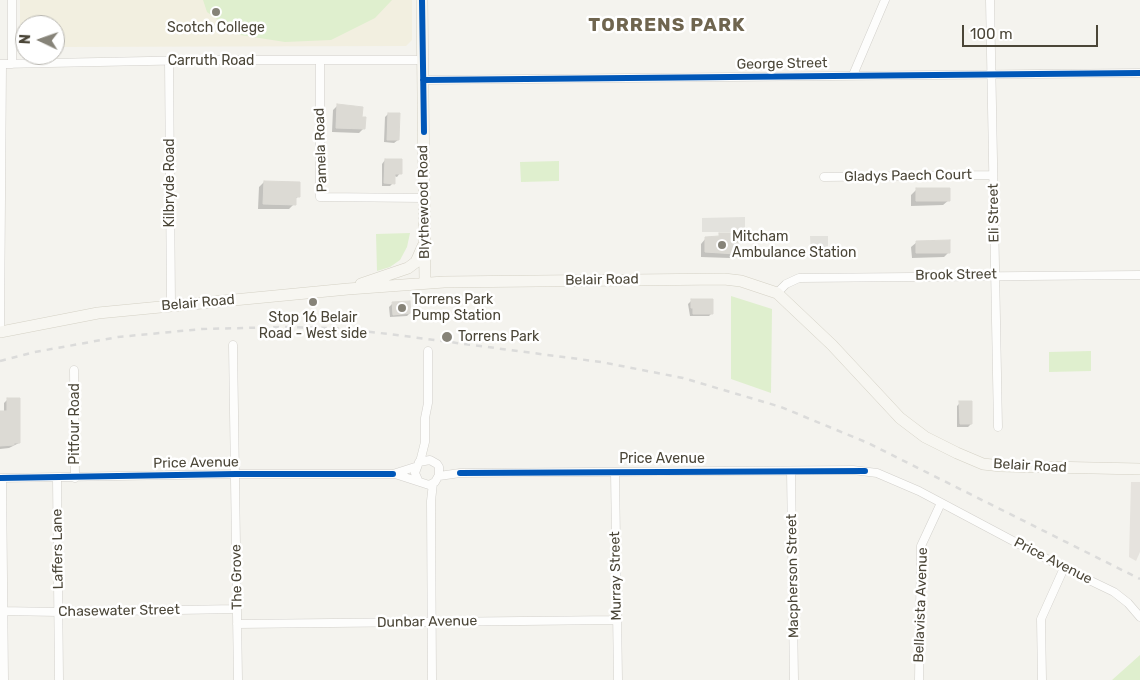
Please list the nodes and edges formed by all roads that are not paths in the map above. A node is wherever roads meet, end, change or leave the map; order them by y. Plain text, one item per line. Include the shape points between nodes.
1 (12, 0) edge
2 (422, 0) edge
3 (885, 0) edge
4 (990, 0) edge
5 (169, 60) junction
6 (423, 60) junction
7 (320, 61) junction
8 (1, 64) edge
9 (12, 64) junction
10 (1140, 73) edge
11 (991, 74) junction
12 (853, 75) junction
13 (424, 80) junction
14 (993, 175) junction
15 (824, 177) dead end
16 (424, 198) junction
17 (426, 236) junction
18 (995, 275) junction
19 (1140, 275) edge
20 (425, 283) junction
21 (348, 289) junction
22 (777, 292) junction
23 (171, 305) junction
24 (0, 330) edge
25 (233, 345) dead end
26 (428, 351) dead end
27 (74, 370) dead end
28 (998, 427) dead end
29 (425, 442) junction
30 (433, 461) junction
31 (418, 465) junction
32 (439, 467) junction
33 (1140, 469) edge
34 (791, 471) junction
35 (615, 472) junction
36 (460, 473) junction
37 (236, 474) junction
38 (393, 474) junction
39 (1, 478) edge
40 (57, 478) junction
41 (75, 478) junction
42 (418, 480) junction
43 (433, 481) junction
44 (941, 503) junction
45 (1064, 568) junction
46 (237, 609) junction
47 (2, 611) edge
48 (59, 612) junction
49 (1140, 617) edge
50 (617, 620) junction
51 (431, 622) junction
52 (237, 624) junction
53 (4, 680) edge
54 (59, 680) edge
55 (238, 680) edge
56 (432, 680) edge
57 (618, 680) edge
58 (794, 680) edge
59 (919, 680) edge
60 (1042, 680) edge

1 - 9 street
2 - 6 main road, Blythewood Road
3 - 12 street
4 - 11 street, Eli Street
5 - 7 street, Carruth Road
5 - 9 street, Carruth Road
5 - 23 street, Kilbryde Road
6 - 7 street, Carruth Road
6 - 13 main road, Blythewood Road
7 - 16 street, Pamela Road via 320,197
8 - 9 street, Carruth Road
8 - 24 street
10 - 11 street, George Street
11 - 12 street, George Street
11 - 14 street, Eli Street
12 - 13 street, George Street
13 - 16 main road, Blythewood Road
14 - 15 street, Gladys Paech Court
14 - 18 street, Eli Street
16 - 17 main road, Blythewood Road
17 - 20 main road, Blythewood Road
17 - 21 main road via 416,262 408,268
18 - 19 street, Brook Street
18 - 22 street, Brook Street via 799,278
18 - 28 street, Eli Street
20 - 21 main road, Belair Road
20 - 22 main road, Belair Road via 724,279
21 - 23 main road, Belair Road
22 - 33 main road, Belair Road via 900,418 956,454 983,464 1001,466
23 - 24 main road, Belair Road via 98,313
25 - 37 street, The Grove
26 - 29 street
27 - 41 street, Pitfour Road
29 - 30 street
29 - 31 street
30 - 31 street via 426,459
30 - 32 street
31 - 38 street, Price Avenue
31 - 42 street via 415,473
32 - 36 street, Price Avenue
32 - 43 street
34 - 35 street, Price Avenue
34 - 44 street, Price Avenue via 877,473
34 - 58 street, Macpherson Street
35 - 36 street, Price Avenue
35 - 50 street, Murray Street
36 - 43 street, Price Avenue
37 - 38 street, Price Avenue
37 - 41 street, Price Avenue
37 - 46 street, The Grove
38 - 42 street, Price Avenue
39 - 40 street, Price Avenue
39 - 47 street
40 - 41 street, Price Avenue
40 - 48 street, Laffers Lane
42 - 43 street
43 - 51 street via 430,501
44 - 45 street, Price Avenue
44 - 59 street, Bellavista Avenue via 921,546
45 - 49 street, Price Avenue via 1114,592
45 - 60 street via 1041,619
46 - 48 street, Chasewater Street
46 - 52 street, The Grove
47 - 48 street, Chasewater Street
47 - 53 street
48 - 54 street, Laffers Lane
50 - 51 street, Dunbar Avenue
50 - 57 street, Murray Street
51 - 52 street, Dunbar Avenue
51 - 56 street
52 - 55 street, The Grove

